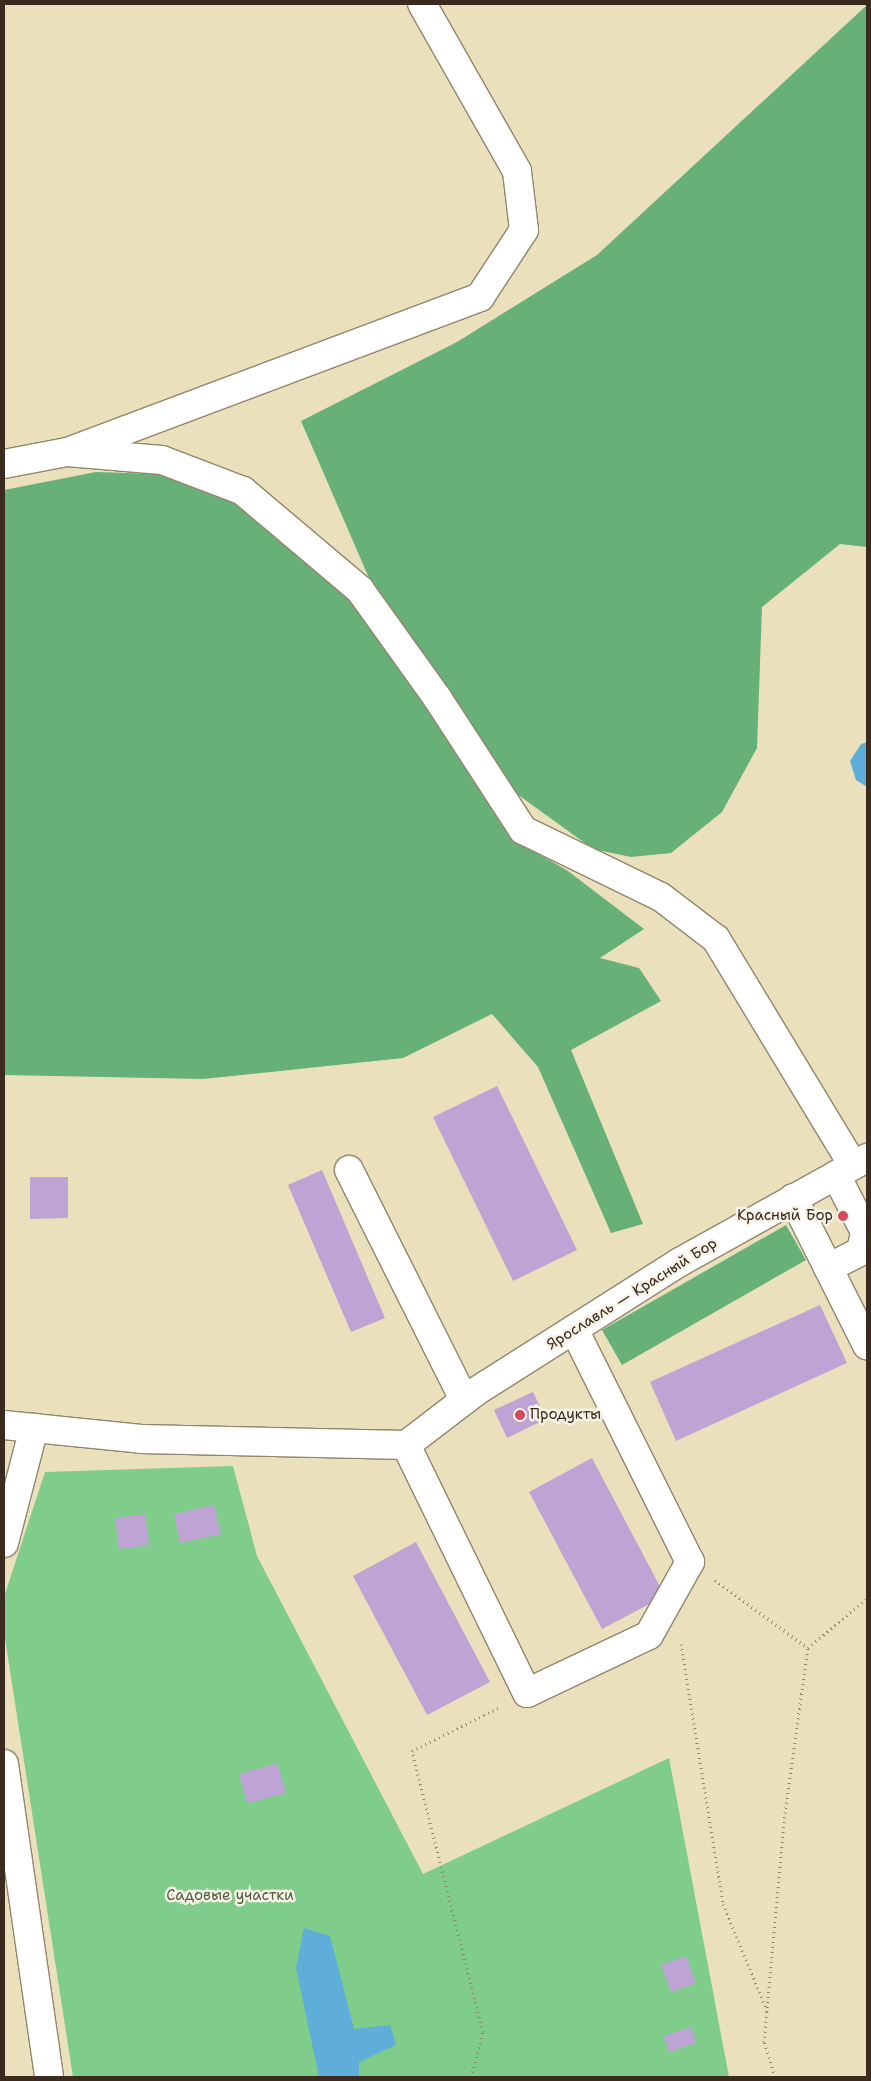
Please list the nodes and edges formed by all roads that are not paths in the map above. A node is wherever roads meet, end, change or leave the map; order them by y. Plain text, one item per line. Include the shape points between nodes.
1 (422, 4) edge
2 (67, 452) junction
3 (4, 464) edge
4 (852, 1166) edge
5 (348, 1170) dead end
6 (793, 1198) junction
7 (828, 1268) junction
8 (574, 1329) junction
9 (867, 1345) edge
10 (464, 1400) junction
11 (4, 1425) edge
12 (34, 1428) junction
13 (406, 1445) junction
14 (4, 1543) edge
15 (4, 1764) edge
16 (49, 2077) edge

1 - 2 street via 517,171 524,230 480,297
2 - 3 street
2 - 4 street via 162,460 243,491 360,590 438,699 522,830 661,897 716,939
4 - 6 street, Ярославль — Красный Бор
4 - 7 street via 865,1232 861,1251
5 - 10 street
6 - 7 street
6 - 8 street, Ярославль — Красный Бор via 680,1262
7 - 9 street
8 - 10 street, Ярославль — Красный Бор
8 - 13 street via 690,1562 649,1635 527,1693
10 - 13 street, Ярославль — Красный Бор
11 - 12 street
12 - 13 street via 141,1440
12 - 14 street
15 - 16 street

